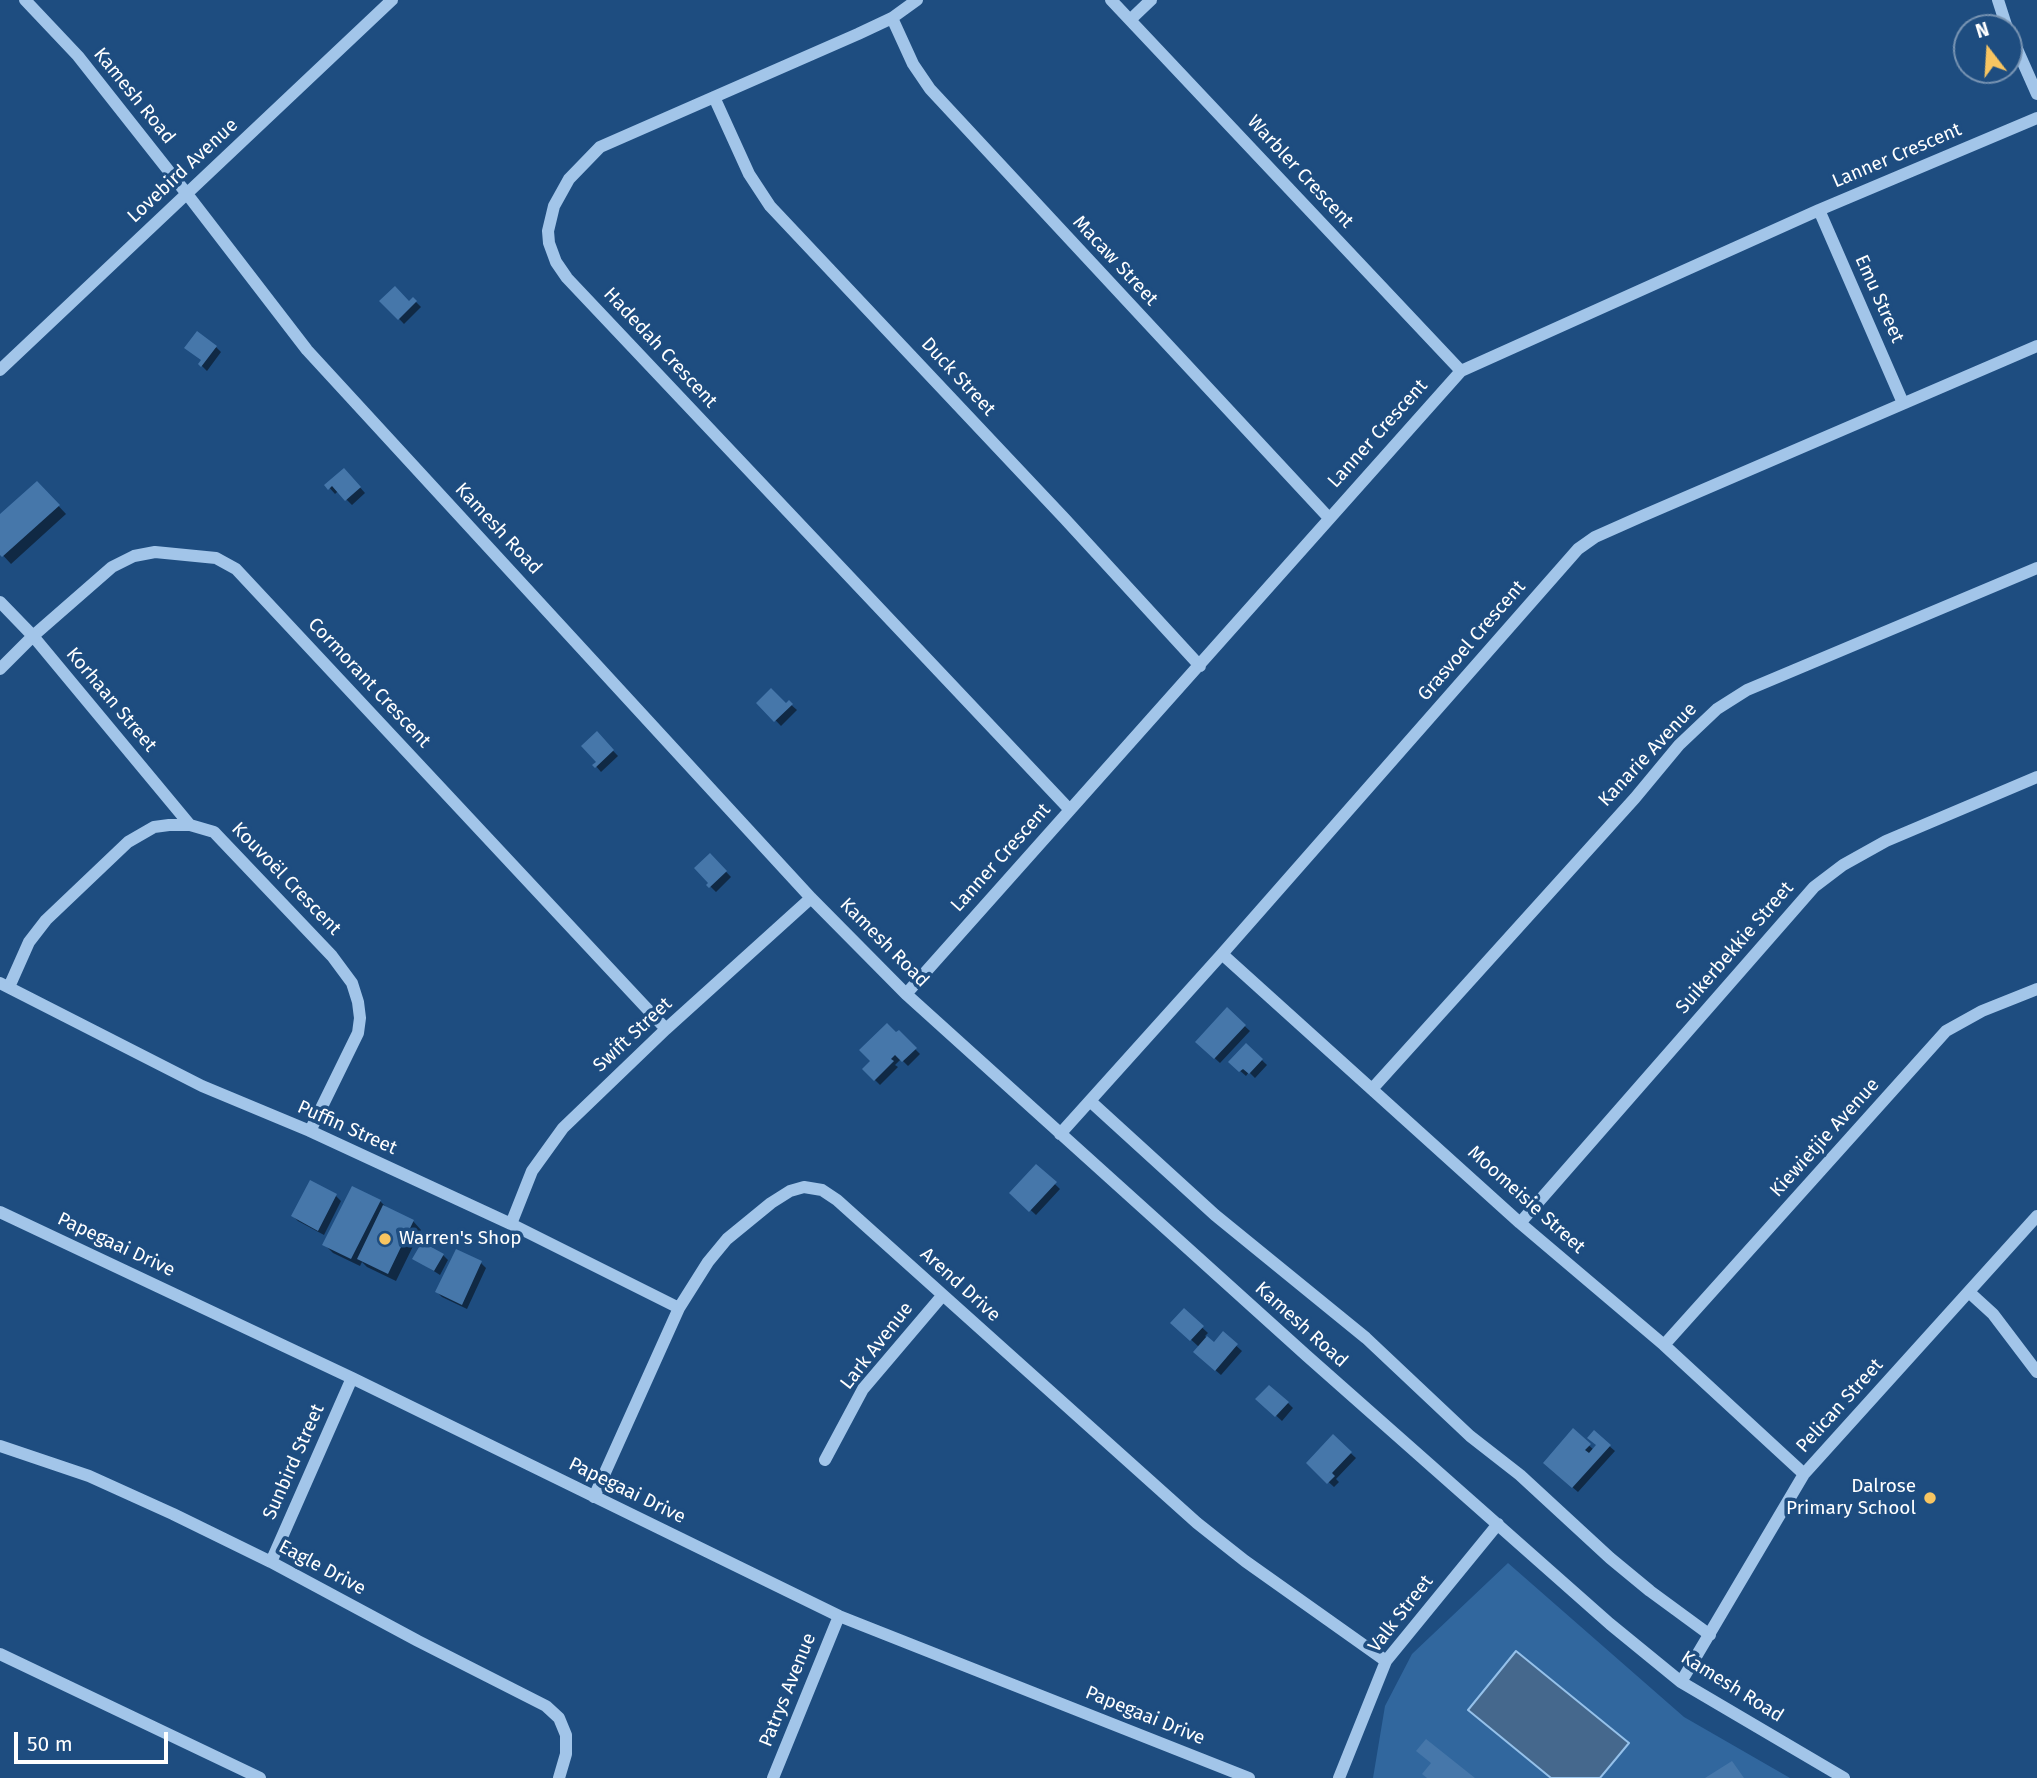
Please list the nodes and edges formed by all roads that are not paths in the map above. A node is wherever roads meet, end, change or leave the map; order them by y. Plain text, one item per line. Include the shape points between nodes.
1 (25, 0) edge
2 (393, 0) edge
3 (917, 0) edge
4 (1111, 0) edge
5 (1151, 0) edge
6 (892, 18) junction
7 (1130, 20) junction
8 (2023, 63) edge
9 (2037, 94) edge
10 (714, 97) junction
11 (2037, 118) edge
12 (187, 194) junction
13 (1819, 210) junction
14 (2037, 346) edge
15 (0, 370) edge
16 (1461, 371) junction
17 (1903, 403) junction
18 (1329, 518) junction
19 (2037, 568) edge
20 (0, 602) edge
21 (33, 636) junction
22 (1200, 666) junction
23 (0, 669) edge
24 (2037, 777) edge
25 (1070, 810) junction
26 (190, 825) junction
27 (811, 898) junction
28 (1222, 954) junction
29 (5, 985) edge
30 (2037, 989) edge
31 (906, 994) junction
32 (666, 1029) junction
33 (1373, 1088) junction
34 (1090, 1101) junction
35 (310, 1131) junction
36 (1060, 1134) junction
37 (0, 1212) edge
38 (2037, 1216) edge
39 (1520, 1223) junction
40 (511, 1224) junction
41 (1970, 1293) junction
42 (942, 1296) junction
43 (679, 1308) junction
44 (1664, 1345) junction
45 (2037, 1372) edge
46 (352, 1378) junction
47 (0, 1446) edge
48 (825, 1460) dead end
49 (1804, 1474) junction
50 (594, 1497) junction
51 (1498, 1524) junction
52 (271, 1562) junction
53 (839, 1616) junction
54 (1710, 1635) junction
55 (0, 1654) edge
56 (1386, 1661) junction
57 (1681, 1682) junction
58 (260, 1778) edge
59 (559, 1778) edge
60 (774, 1778) edge
61 (1249, 1778) edge
62 (1339, 1778) edge
63 (1844, 1778) edge

1 - 12 street, Kamesh Road via 78,56
2 - 12 street, Lovebird Avenue
3 - 6 street, Hadedah Crescent
4 - 7 street, Warbler Crescent
5 - 7 street
6 - 10 street, Hadedah Crescent
6 - 18 street, Macaw Street via 930,89
7 - 16 street, Warbler Crescent
8 - 9 street
10 - 22 street, Duck Street via 749,174 770,206
10 - 25 street, Hadedah Crescent via 616,138 588,157 569,179 550,219 556,262
11 - 13 street, Lanner Crescent
12 - 15 street, Lovebird Avenue
12 - 27 street, Kamesh Road via 307,350
13 - 16 street, Lanner Crescent
13 - 17 street, Emu Street
14 - 17 street, Grasvoel Crescent
16 - 18 street, Lanner Crescent
17 - 28 street, Grasvoel Crescent via 1595,537 1578,550
18 - 22 street, Lanner Crescent
19 - 33 street, Kanarie Avenue via 1747,690 1717,709 1679,745
20 - 21 street, Korhaan Street
21 - 23 street, Cormorant Crescent
21 - 26 street, Korhaan Street
21 - 32 street, Cormorant Crescent via 112,567 134,556 190,554 216,558 236,569
22 - 25 street, Lanner Crescent
24 - 39 street, Suikerbekkie Street via 1886,841 1814,887
25 - 31 street, Lanner Crescent
26 - 29 street, Kouvoël Crescent via 154,827 128,842 46,920
26 - 35 street, Kouvoël Crescent via 214,832 352,983 360,1018 358,1034
27 - 31 street, Kamesh Road
27 - 32 street, Swift Street
28 - 33 street, Moomeisie Street
28 - 34 street, Grasvoel Crescent
29 - 35 street, Puffin Street via 202,1086
30 - 44 street, Kiewietjie Avenue via 1946,1031
31 - 36 street, Kamesh Road
32 - 40 street, Swift Street via 557,1135 531,1171
33 - 39 street, Moomeisie Street
34 - 36 street, Grasvoel Crescent
34 - 54 street via 1215,1215 1366,1338 1610,1558
35 - 40 street, Puffin Street
36 - 51 street, Kamesh Road
37 - 46 street, Papegaai Drive
38 - 41 street, Pelican Street
39 - 44 street, Moomeisie Street
40 - 43 street, Puffin Street
41 - 45 street via 1993,1314
41 - 49 street, Pelican Street
42 - 43 street, Arend Drive via 837,1200 822,1190 804,1187 771,1203 727,1239
42 - 48 street, Lark Avenue via 863,1389
42 - 56 street, Arend Drive via 1197,1523
43 - 50 street, Arend Drive
44 - 49 street, Moomeisie Street
46 - 50 street, Papegaai Drive
46 - 52 street, Sunbird Street
47 - 52 street, Eagle Drive via 89,1476
49 - 54 street, Pelican Street
50 - 53 street, Papegaai Drive
51 - 56 street, Valk Street
51 - 57 street, Kamesh Road
52 - 59 street, Eagle Drive via 546,1706 559,1718 566,1735
53 - 60 street, Patrys Avenue
53 - 61 street, Papegaai Drive
54 - 57 street, Pelican Street
55 - 58 street
56 - 62 street, Valk Street
57 - 63 street, Kamesh Road

